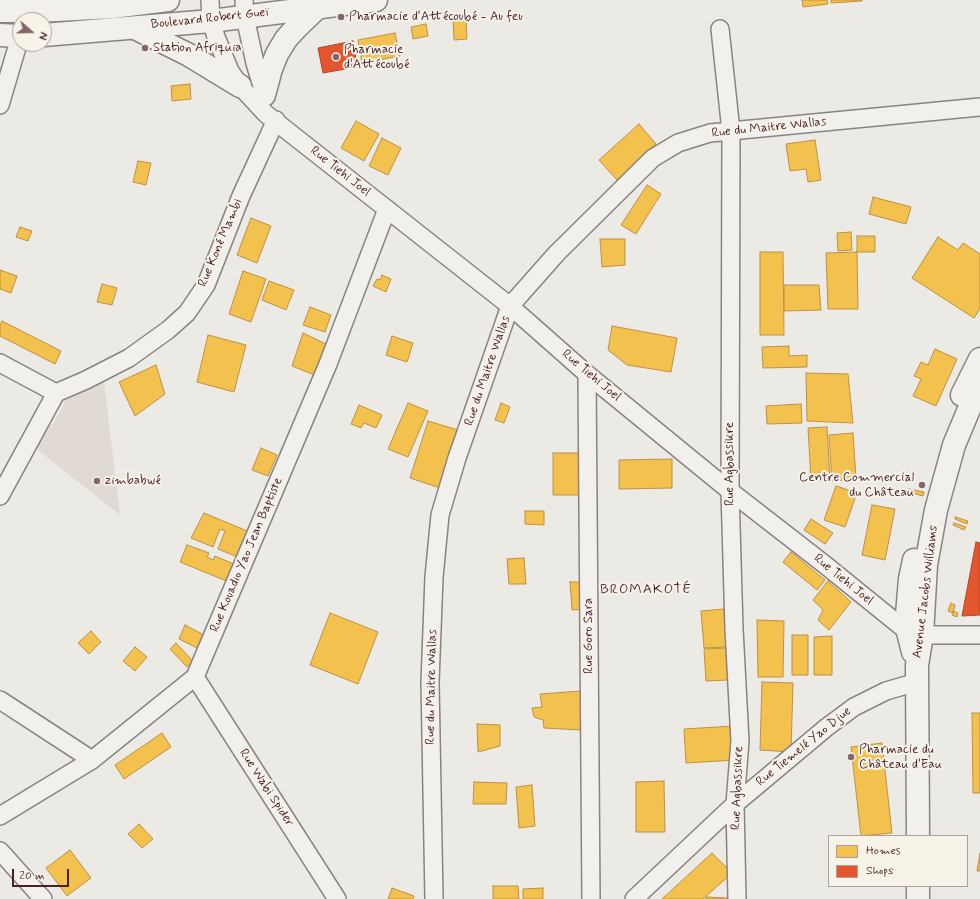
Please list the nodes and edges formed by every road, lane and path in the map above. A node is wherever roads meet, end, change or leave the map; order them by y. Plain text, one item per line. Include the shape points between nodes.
1 (168, 0) edge
2 (376, 0) edge
3 (136, 3) edge
4 (318, 7) junction
5 (245, 8) edge
6 (211, 10) edge
7 (0, 11) edge
8 (134, 27) junction
9 (720, 29) dead end
10 (52, 34) edge
11 (0, 35) edge
12 (12, 36) edge
13 (15, 52) edge
14 (240, 86) junction
15 (264, 95) junction
16 (0, 105) edge
17 (980, 107) edge
18 (276, 120) junction
19 (731, 132) junction
20 (387, 209) junction
21 (510, 306) junction
22 (980, 359) edge
23 (0, 363) edge
24 (587, 374) junction
25 (980, 383) edge
26 (56, 393) junction
27 (730, 491) junction
28 (0, 496) edge
29 (915, 633) junction
30 (980, 635) edge
31 (917, 673) junction
32 (195, 677) junction
33 (0, 700) edge
34 (92, 760) junction
35 (736, 804) junction
36 (0, 816) edge
37 (918, 835) edge
38 (0, 851) edge
39 (918, 887) edge
40 (43, 899) edge
41 (337, 899) edge
42 (434, 899) edge
43 (591, 899) edge
44 (634, 899) edge
45 (737, 899) edge
46 (918, 899) edge

1 - 3 main road, Boulevard Robert Gueï
2 - 4 main road, Boulevard Robert Gueï
3 - 7 main road, Boulevard Robert Gueï via 38,11
4 - 5 main road, Boulevard Robert Gueï
4 - 15 main road via 286,39 271,69
5 - 6 main road, Boulevard Robert Gueï
5 - 15 street via 255,64
6 - 8 main road, Boulevard Robert Gueï
6 - 14 street, Rue Tiehi Joel via 223,54
8 - 10 main road, Boulevard Robert Gueï
8 - 14 main road via 189,55
9 - 19 street, Rue Agbassikre
11 - 12 main road
13 - 16 street
14 - 18 street, Rue Tiehi Joel via 258,107
15 - 18 street
17 - 19 street, Rue du Maitre Wallas
18 - 20 street, Rue Tiehi Joel
18 - 26 street, Rue Koné Mambi via 241,196 206,285 186,313 168,330 129,358
19 - 21 street, Rue du Maitre Wallas via 710,133 678,143 653,158 557,253
19 - 27 street, Rue Agbassikre
20 - 21 street, Rue Tiehi Joel
20 - 32 street, Rue Kouadio Yao Jean Baptiste via 328,364
21 - 24 street, Rue Tiehi Joel
21 - 42 street, Rue du Maitre Wallas via 440,515 434,577 430,682
22 - 29 main road, Avenue Jacobs Williams via 959,400 941,447 922,516 910,579
23 - 26 street
24 - 27 street, Rue Tiehi Joel
24 - 43 street, Rue Goro Sara
25 - 29 main road, Avenue Jacobs Williams via 954,445 936,510
26 - 28 street
27 - 29 street, Rue Tiehi Joel
27 - 35 street, Rue Agbassikre via 740,741
29 - 30 street
29 - 31 main road, Avenue Jacobs Williams
31 - 35 street, Rue Tiemelé Yao Djue via 854,707
31 - 37 main road, Avenue Jacobs Williams
32 - 34 street, Rue Kouadio Yao Jean Baptiste
32 - 41 street, Rue Wabi Spider
33 - 34 street
34 - 36 street, Rue Kouadio Yao Jean Baptiste
35 - 44 street, Rue Tiemelé Yao Djue
35 - 45 street, Rue Agbassikre
38 - 40 street
39 - 46 main road

